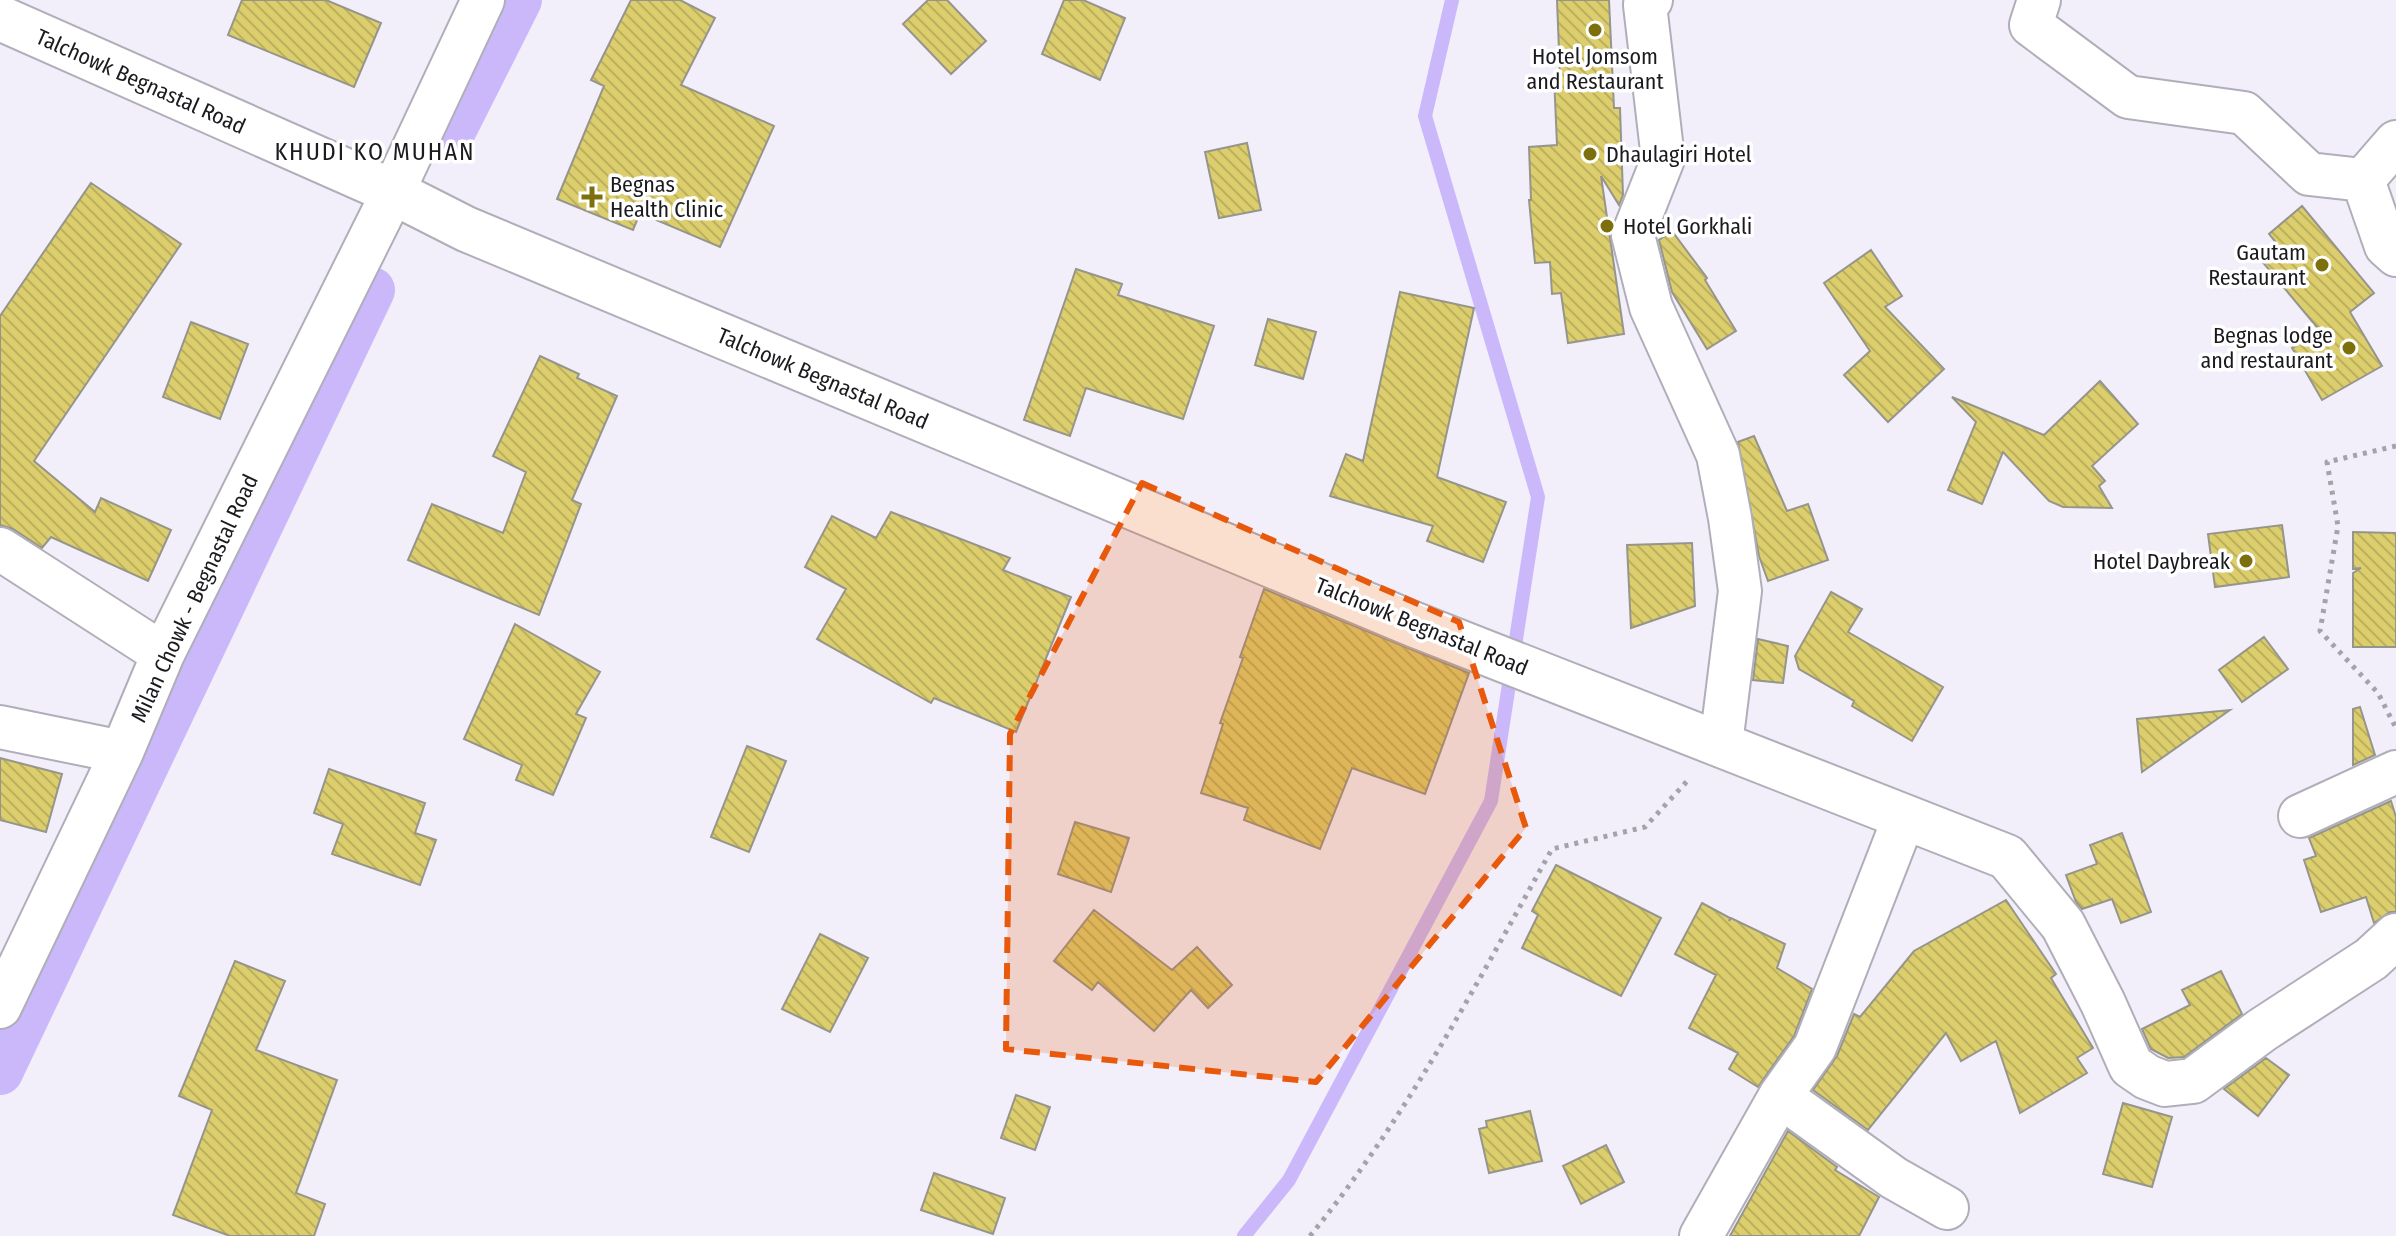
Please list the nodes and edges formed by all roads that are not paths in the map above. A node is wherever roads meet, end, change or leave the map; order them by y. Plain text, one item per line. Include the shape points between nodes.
1 (483, 0) edge
2 (1651, 0) edge
3 (2039, 0) edge
4 (0, 18) edge
5 (2396, 142) edge
6 (2363, 180) junction
7 (393, 192) junction
8 (2396, 255) edge
9 (0, 549) edge
10 (163, 654) junction
11 (0, 727) edge
12 (1721, 744) junction
13 (122, 752) junction
14 (2396, 772) edge
15 (2300, 816) dead end
16 (1904, 818) junction
17 (2396, 936) edge
18 (0, 1007) edge
19 (1780, 1096) junction
20 (1947, 1208) dead end
21 (1701, 1236) edge

1 - 7 street, Milan Chowk - Begnastal Road
2 - 12 street via 1645,5 1663,159 1633,235 1651,307 1718,455 1730,518 1740,591
3 - 6 street via 2031,25 2128,97 2244,113 2309,174
4 - 7 main road, Talchowk Begnastal Road
5 - 6 street
6 - 8 street via 2386,246
7 - 10 street, Milan Chowk - Begnastal Road
7 - 12 main road, Talchowk Begnastal Road via 466,229 1415,625
9 - 10 street
10 - 13 street, Milan Chowk - Begnastal Road
11 - 13 street
12 - 16 main road, Talchowk Begnastal Road
13 - 18 street, Milan Chowk - Begnastal Road
14 - 15 street
16 - 17 main road, Talchowk Begnastal Road via 2007,857 2063,925 2131,1066 2165,1084 2193,1081 2371,959
16 - 19 street via 1815,1047
19 - 20 street via 1894,1178
19 - 21 street

